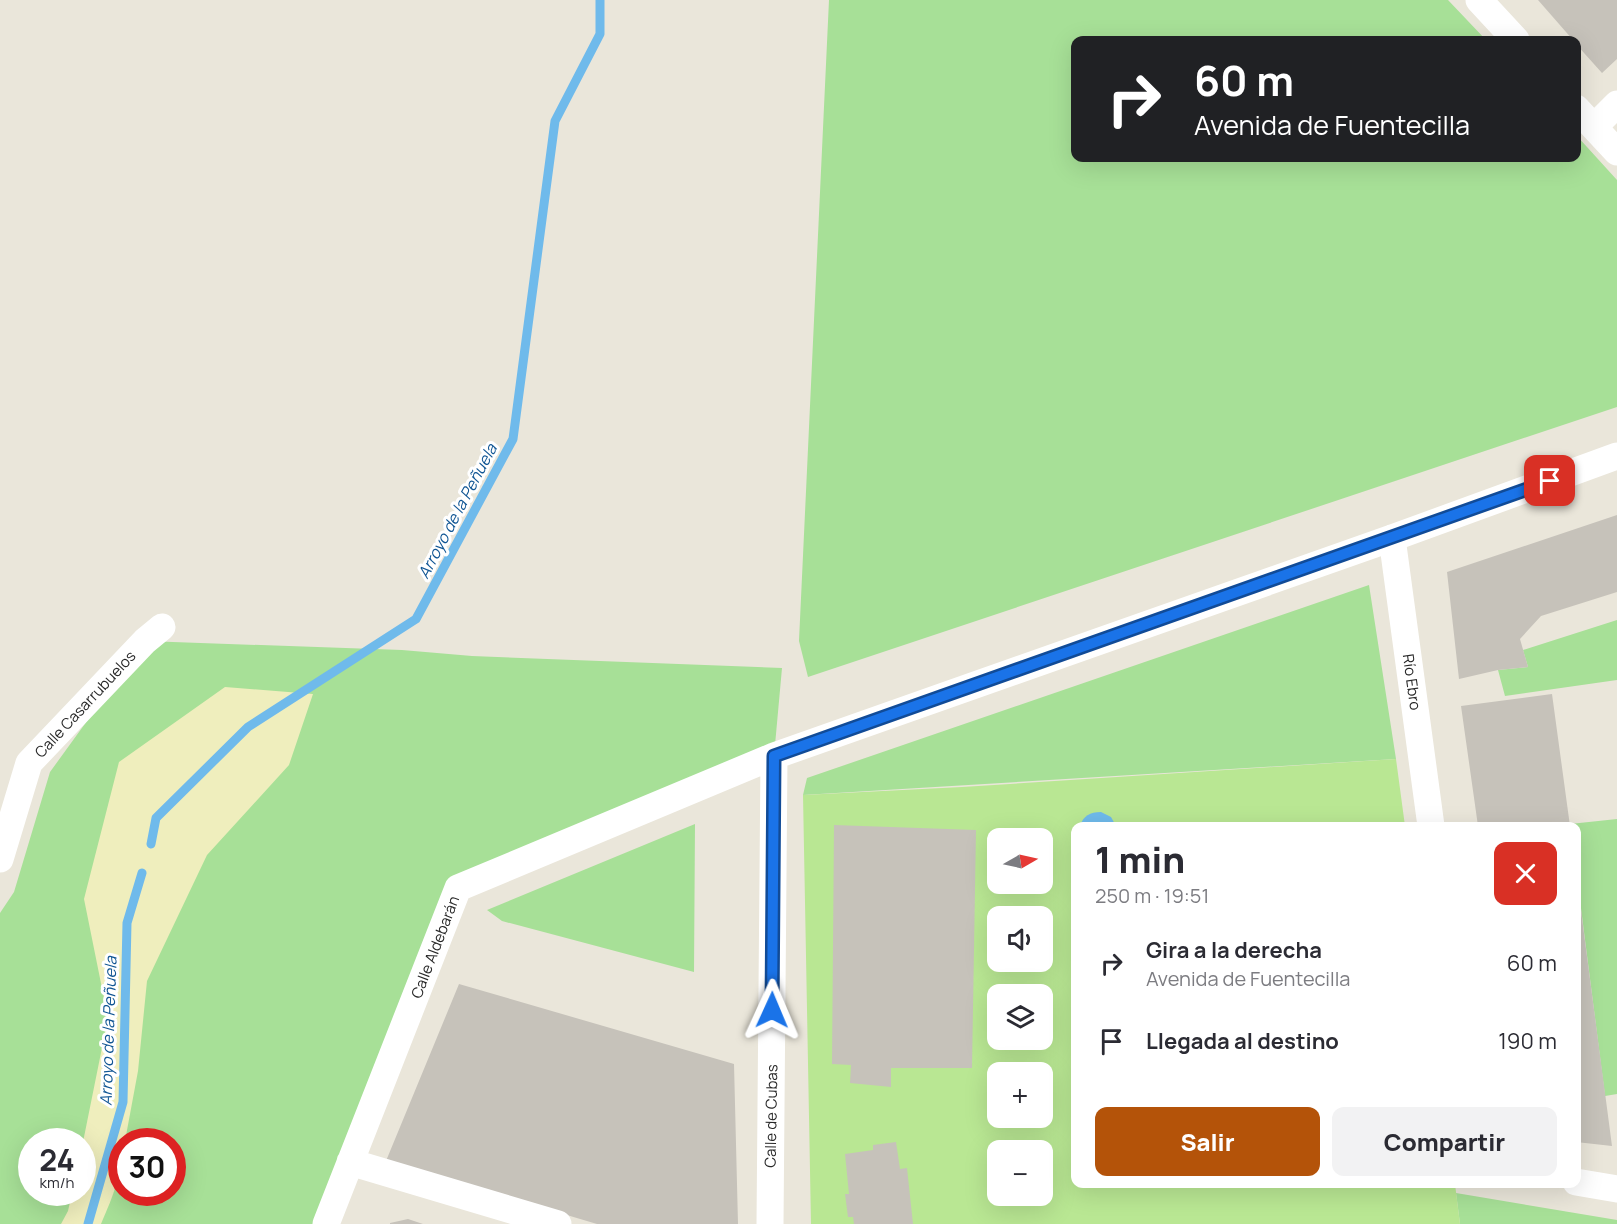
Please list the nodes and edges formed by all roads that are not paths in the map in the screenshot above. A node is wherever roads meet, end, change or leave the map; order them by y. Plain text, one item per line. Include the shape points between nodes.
1 (1479, 0) edge
2 (1512, 36) edge
3 (1617, 104) edge
4 (1585, 117) edge
5 (1617, 152) edge
6 (1617, 456) edge
7 (1392, 538) junction
8 (162, 627) dead end
9 (774, 756) junction
10 (0, 810) edge
11 (1430, 822) edge
12 (3, 850) edge
13 (350, 1162) junction
14 (1581, 1183) edge
15 (1617, 1189) edge
16 (326, 1224) edge
17 (558, 1224) edge
18 (770, 1224) edge

1 - 2 street
3 - 4 street
4 - 5 street
6 - 7 street, Calle Aldebarán
7 - 9 street, Calle Aldebarán
7 - 11 street, Río Ebro
8 - 12 street, Calle Casarrubuelos via 29,763
9 - 13 street, Calle Aldebarán via 458,888
9 - 18 street, Calle de Cubas
10 - 12 street
13 - 16 street, Calle Aldebarán
13 - 17 street
14 - 15 street

